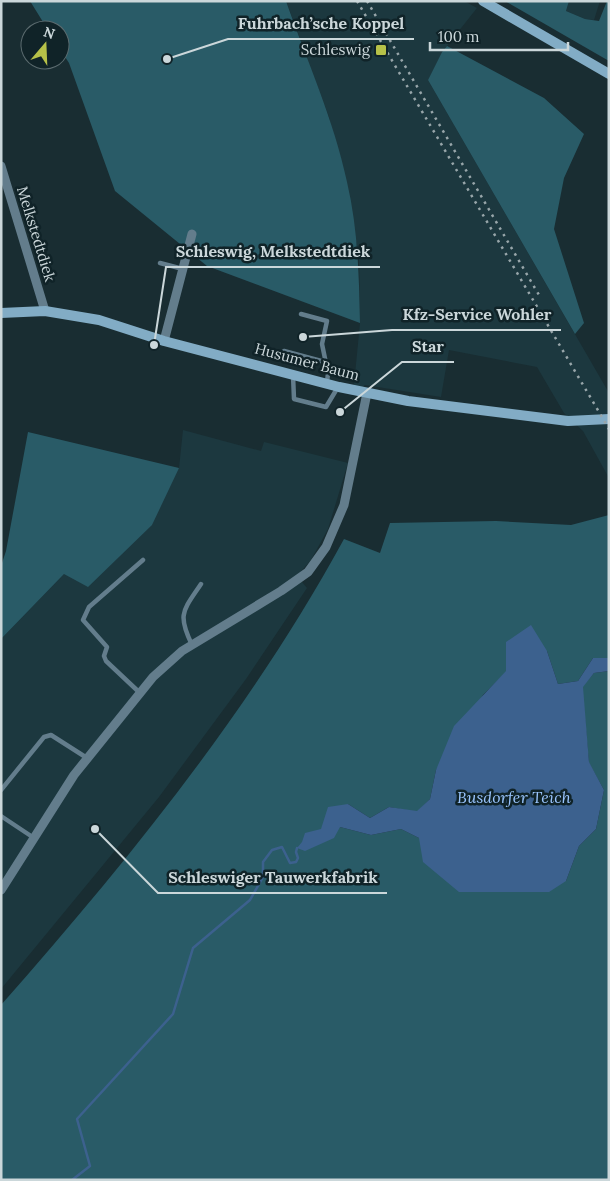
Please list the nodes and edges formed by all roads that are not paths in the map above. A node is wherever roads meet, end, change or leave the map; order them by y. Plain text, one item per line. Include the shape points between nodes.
1 (483, 1) edge
2 (609, 74) edge
3 (1, 166) edge
4 (192, 234) dead end
5 (160, 263) dead end
6 (182, 269) junction
7 (45, 310) junction
8 (1, 313) edge
9 (302, 314) dead end
10 (164, 341) junction
11 (284, 351) dead end
12 (325, 362) junction
13 (293, 374) junction
14 (327, 384) junction
15 (339, 387) junction
16 (367, 393) junction
17 (609, 419) edge
18 (143, 560) dead end
19 (201, 584) dead end
20 (192, 645) junction
21 (140, 693) junction
22 (87, 759) junction
23 (1, 790) edge
24 (1, 816) edge
25 (34, 838) junction
26 (1, 890) edge

1 - 2 street
3 - 7 street, Melkstedtdiek
4 - 6 street
5 - 6 lane
6 - 10 street
7 - 8 street, Husumer Baum
7 - 10 street, Husumer Baum via 99,320
9 - 12 lane via 326,321 322,344
10 - 13 street, Husumer Baum
11 - 12 lane
12 - 14 lane
13 - 14 street, Husumer Baum
13 - 15 lane via 294,399 326,407
14 - 15 street, Husumer Baum
15 - 16 street, Husumer Baum
16 - 17 street, Husumer Baum via 568,421
16 - 20 street via 344,505 326,547 308,572
18 - 21 lane via 89,608 83,620 107,647 106,661
19 - 20 lane via 182,616
20 - 21 street via 153,676
21 - 22 street
22 - 23 lane via 51,735 44,737
22 - 25 street
24 - 25 lane
25 - 26 street

